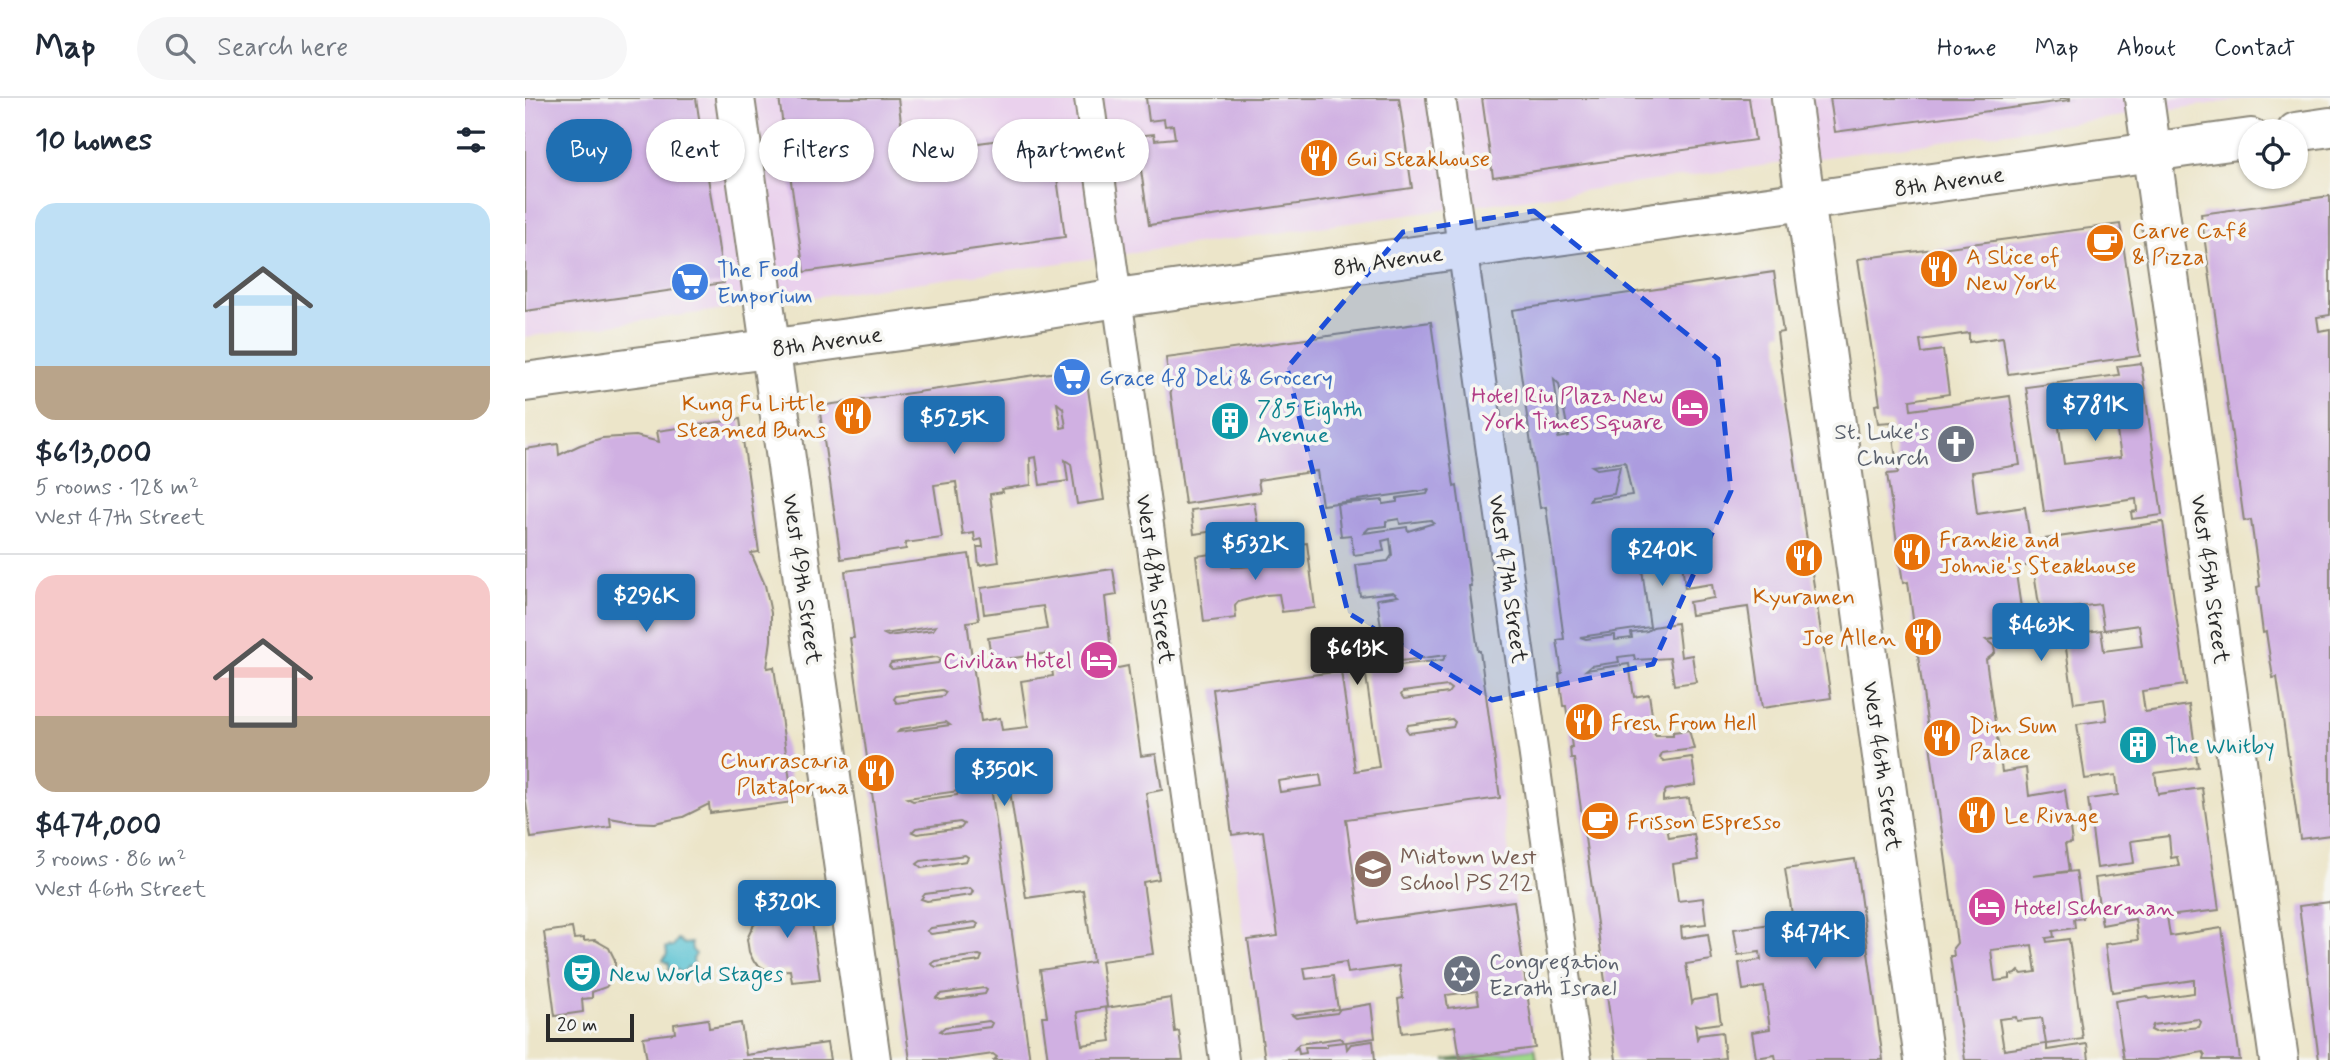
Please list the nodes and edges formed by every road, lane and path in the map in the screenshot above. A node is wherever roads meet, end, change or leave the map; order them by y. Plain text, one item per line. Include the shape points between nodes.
1 (736, 98) edge
2 (1089, 98) edge
3 (1441, 98) edge
4 (1791, 98) edge
5 (2144, 98) edge
6 (2330, 127) edge
7 (2308, 130) edge
8 (2238, 140) edge
9 (2151, 152) junction
10 (1805, 201) junction
11 (1463, 249) junction
12 (1117, 298) junction
13 (771, 349) junction
14 (525, 382) edge
15 (871, 1060) edge
16 (1224, 1060) edge
17 (1577, 1060) edge
18 (1924, 1060) edge
19 (2279, 1060) edge

1 - 13 main road, West 49th Street
2 - 12 street, West 48th Street
3 - 11 street, West 47th Street
4 - 10 main road, West 46th Street
5 - 9 main road, West 45th Street
6 - 7 main road
8 - 9 main road, 8th Avenue
9 - 10 main road, 8th Avenue
9 - 19 main road, West 45th Street
10 - 11 main road, 8th Avenue
10 - 18 main road, West 46th Street
11 - 12 main road, 8th Avenue
11 - 17 street, West 47th Street
12 - 13 main road, 8th Avenue
12 - 16 street, West 48th Street
13 - 14 main road, 8th Avenue
13 - 15 main road, West 49th Street

